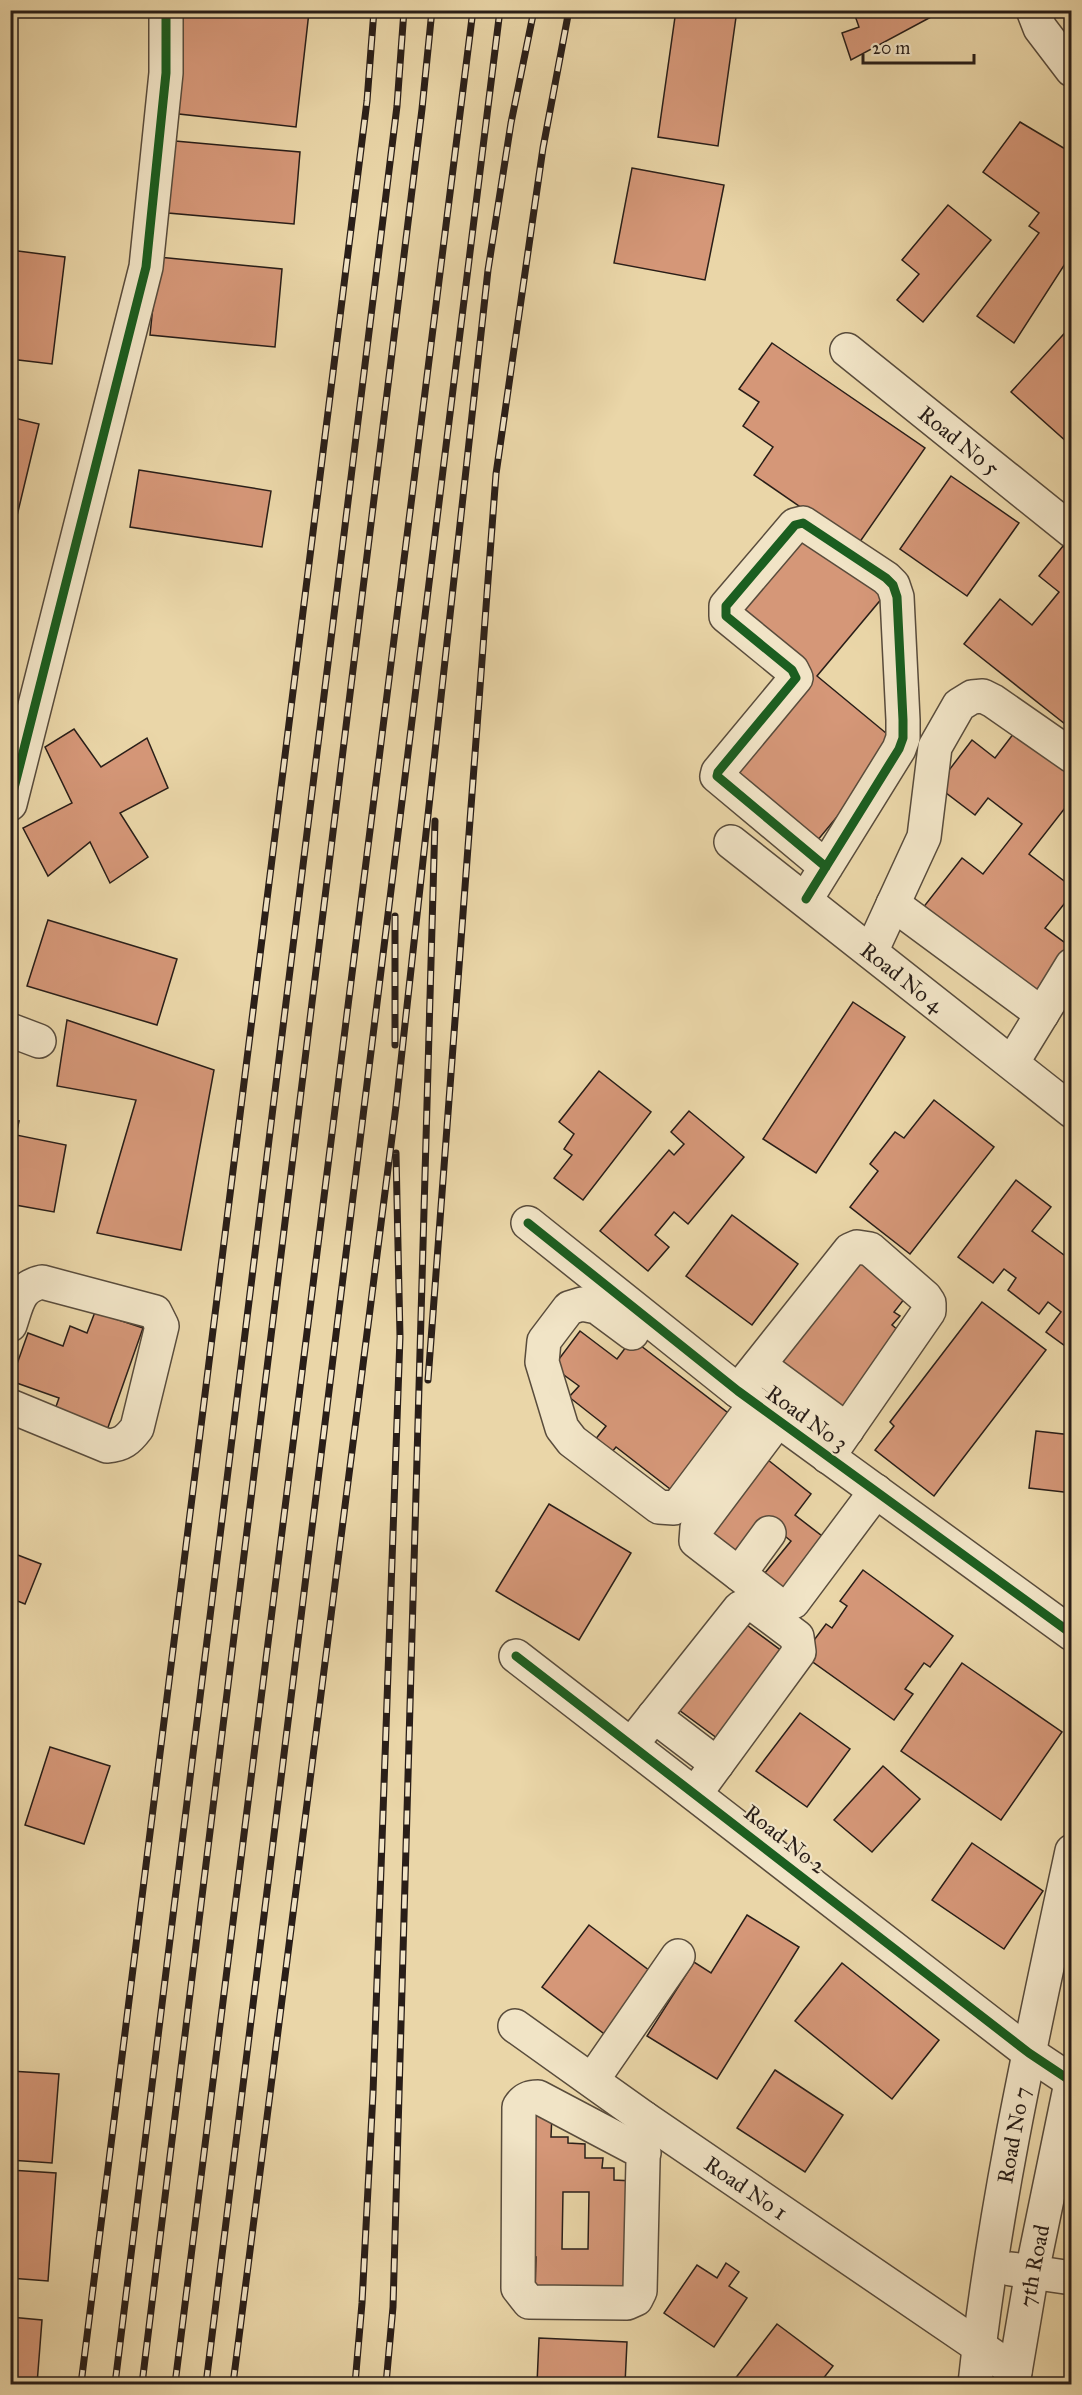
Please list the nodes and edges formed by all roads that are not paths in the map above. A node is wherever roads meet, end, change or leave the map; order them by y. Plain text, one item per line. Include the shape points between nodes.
1 (166, 10) edge
2 (1033, 10) edge
3 (1071, 70) edge
4 (847, 350) dead end
5 (1071, 531) edge
6 (1071, 756) edge
7 (10, 804) edge
8 (731, 842) dead end
9 (826, 867) junction
10 (806, 899) junction
11 (893, 904) junction
12 (871, 952) junction
13 (1071, 965) edge
14 (1042, 1014) junction
15 (1012, 1064) junction
16 (1071, 1111) edge
17 (528, 1223) dead end
18 (616, 1307) junction
19 (10, 1325) edge
20 (759, 1365) junction
21 (10, 1406) edge
22 (754, 1408) junction
23 (847, 1430) junction
24 (828, 1457) junction
25 (876, 1491) junction
26 (769, 1533) dead end
27 (739, 1574) junction
28 (1071, 1634) edge
29 (516, 1656) dead end
30 (654, 1716) junction
31 (631, 1745) junction
32 (717, 1764) junction
33 (695, 1794) junction
34 (1071, 1851) edge
35 (678, 1956) dead end
36 (515, 2026) dead end
37 (548, 2049) junction
38 (1029, 2053) junction
39 (593, 2079) junction
40 (1071, 2079) edge
41 (545, 2101) junction
42 (644, 2118) junction
43 (1012, 2140) junction
44 (1065, 2149) edge
45 (644, 2153) junction
46 (989, 2265) junction
47 (1032, 2272) junction
48 (1071, 2278) edge
49 (979, 2345) junction
50 (1014, 2378) edge
51 (975, 2385) edge

1 - 7 street via 166,74 146,267
2 - 3 street via 1040,28
4 - 5 street, Road No 5
6 - 11 street via 983,696 959,705 935,747 924,837
8 - 10 street, Road No 4
9 - 9 street via 903,738 897,597 886,578 799,523 726,606 725,612 792,670 796,678 717,776
9 - 10 street
10 - 12 street, Road No 4
11 - 12 street
11 - 14 street
12 - 15 street, Road No 4
13 - 14 street
14 - 15 street
15 - 16 street, Road No 4
17 - 18 street, Road No 3
18 - 22 street, Road No 3
18 - 22 street via 582,1304 569,1308 544,1341 542,1362 562,1428 572,1441 659,1507 674,1509 680,1504
19 - 21 street via 26,1287 42,1282 156,1312 162,1326 137,1428 119,1445 107,1446
20 - 22 street
20 - 23 street
20 - 23 street via 850,1250 870,1249 925,1297 929,1311
22 - 24 street, Road No 3
22 - 27 street via 695,1534 696,1541
23 - 24 street
24 - 25 street, Road No 3
25 - 27 street via 793,1602 779,1605
25 - 28 street, Road No 3
26 - 27 street
29 - 31 street, Road No 2
30 - 31 street
30 - 32 street
30 - 32 street via 740,1608 757,1607 797,1637 799,1652
31 - 33 street, Road No 2
32 - 33 street
33 - 38 street, Road No 2
34 - 38 street, Road No 7
35 - 39 street
36 - 37 street, Road No 1
37 - 39 street, Road No 1
37 - 41 street
38 - 40 street, Road No 2
38 - 43 street, Road No 7
39 - 42 street, Road No 1
40 - 44 street, 7th Road
41 - 45 street
41 - 45 street via 529,2097 519,2107 518,2288 529,2302 627,2303 636,2299 640,2291
42 - 45 street
42 - 49 street, Road No 1
43 - 44 street
43 - 46 street, Road No 7
44 - 47 street, 7th Road
46 - 47 street
46 - 49 street, Road No 7
47 - 48 street
47 - 50 street, 7th Road
49 - 50 street, Road No 1
49 - 51 street, Road No 7

